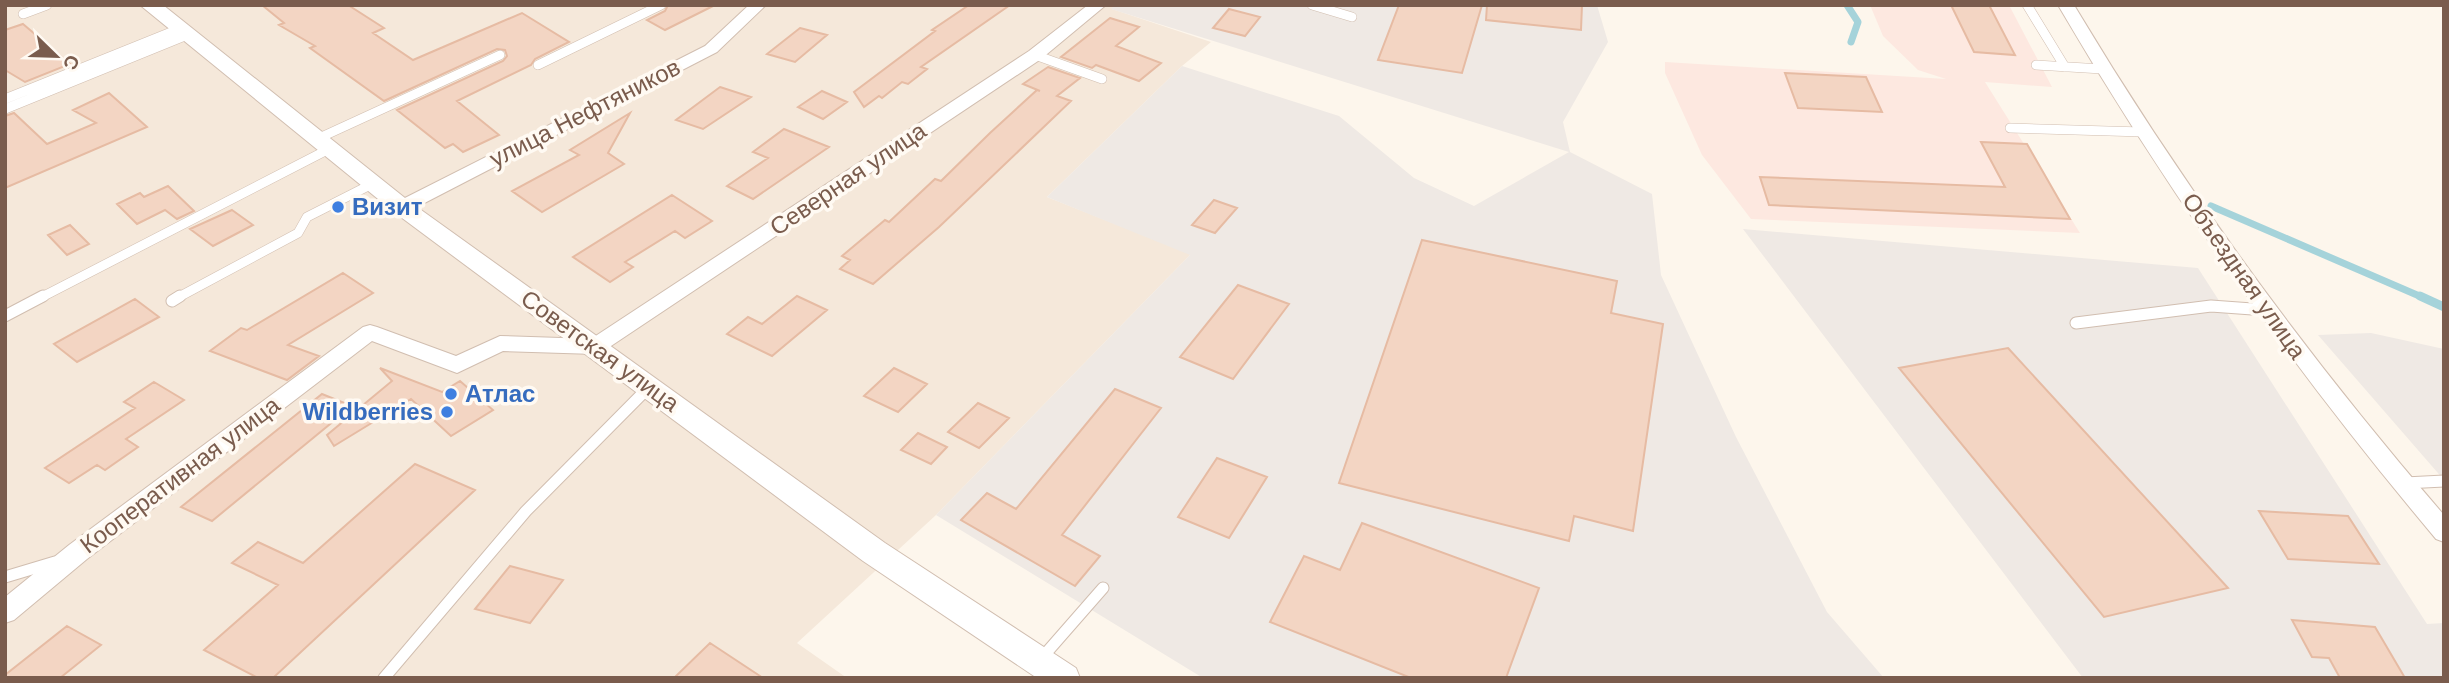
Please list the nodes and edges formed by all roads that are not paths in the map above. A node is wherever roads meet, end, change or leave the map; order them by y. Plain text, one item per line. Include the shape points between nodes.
1 (47, 5) edge
2 (661, 5) edge
3 (758, 5) edge
4 (1098, 5) edge
5 (1312, 5) edge
6 (2028, 5) edge
7 (2066, 5) edge
8 (151, 6) edge
9 (23, 14) dead end
10 (1352, 17) dead end
11 (183, 32) junction
12 (500, 55) dead end
13 (1035, 55) junction
14 (538, 65) dead end
15 (2036, 65) dead end
16 (2065, 67) junction
17 (2102, 69) junction
18 (1102, 79) dead end
19 (5, 99) edge
20 (5, 109) edge
21 (2010, 128) dead end
22 (2143, 132) junction
23 (323, 144) junction
24 (372, 184) junction
25 (402, 207) junction
26 (172, 301) dead end
27 (2266, 310) junction
28 (5, 316) edge
29 (2076, 323) dead end
30 (595, 347) junction
31 (649, 387) junction
32 (2444, 481) edge
33 (2401, 483) junction
34 (2444, 532) edge
35 (71, 558) junction
36 (5, 577) edge
37 (1103, 589) dead end
38 (5, 612) edge
39 (1039, 661) junction
40 (384, 678) edge
41 (1064, 678) edge

1 - 9 lane
2 - 14 lane
3 - 25 street, улица Нефтяников via 711,49
4 - 13 street, Северная улица
5 - 10 lane
6 - 16 lane
7 - 17 street, Объездная улица
8 - 11 street, Советская улица
11 - 19 lane
11 - 20 lane
11 - 23 street, Советская улица
12 - 23 lane
13 - 18 lane
13 - 30 street, Северная улица
15 - 16 lane
16 - 17 lane
17 - 22 street, Объездная улица
21 - 22 lane
22 - 27 street, Объездная улица
23 - 24 street, Советская улица
23 - 28 lane
24 - 25 street, Советская улица
24 - 26 lane via 307,216 299,233
25 - 30 street, Советская улица
27 - 29 lane via 2211,306
27 - 33 street, Объездная улица
30 - 31 street, Советская улица
30 - 35 street, Кооперативная улица via 500,343 457,365 370,332
31 - 39 street, Советская улица via 874,552
31 - 40 lane via 526,510
32 - 33 lane
33 - 34 street, Объездная улица
35 - 36 lane
35 - 38 street, Кооперативная улица
37 - 39 lane
39 - 41 street, Советская улица

